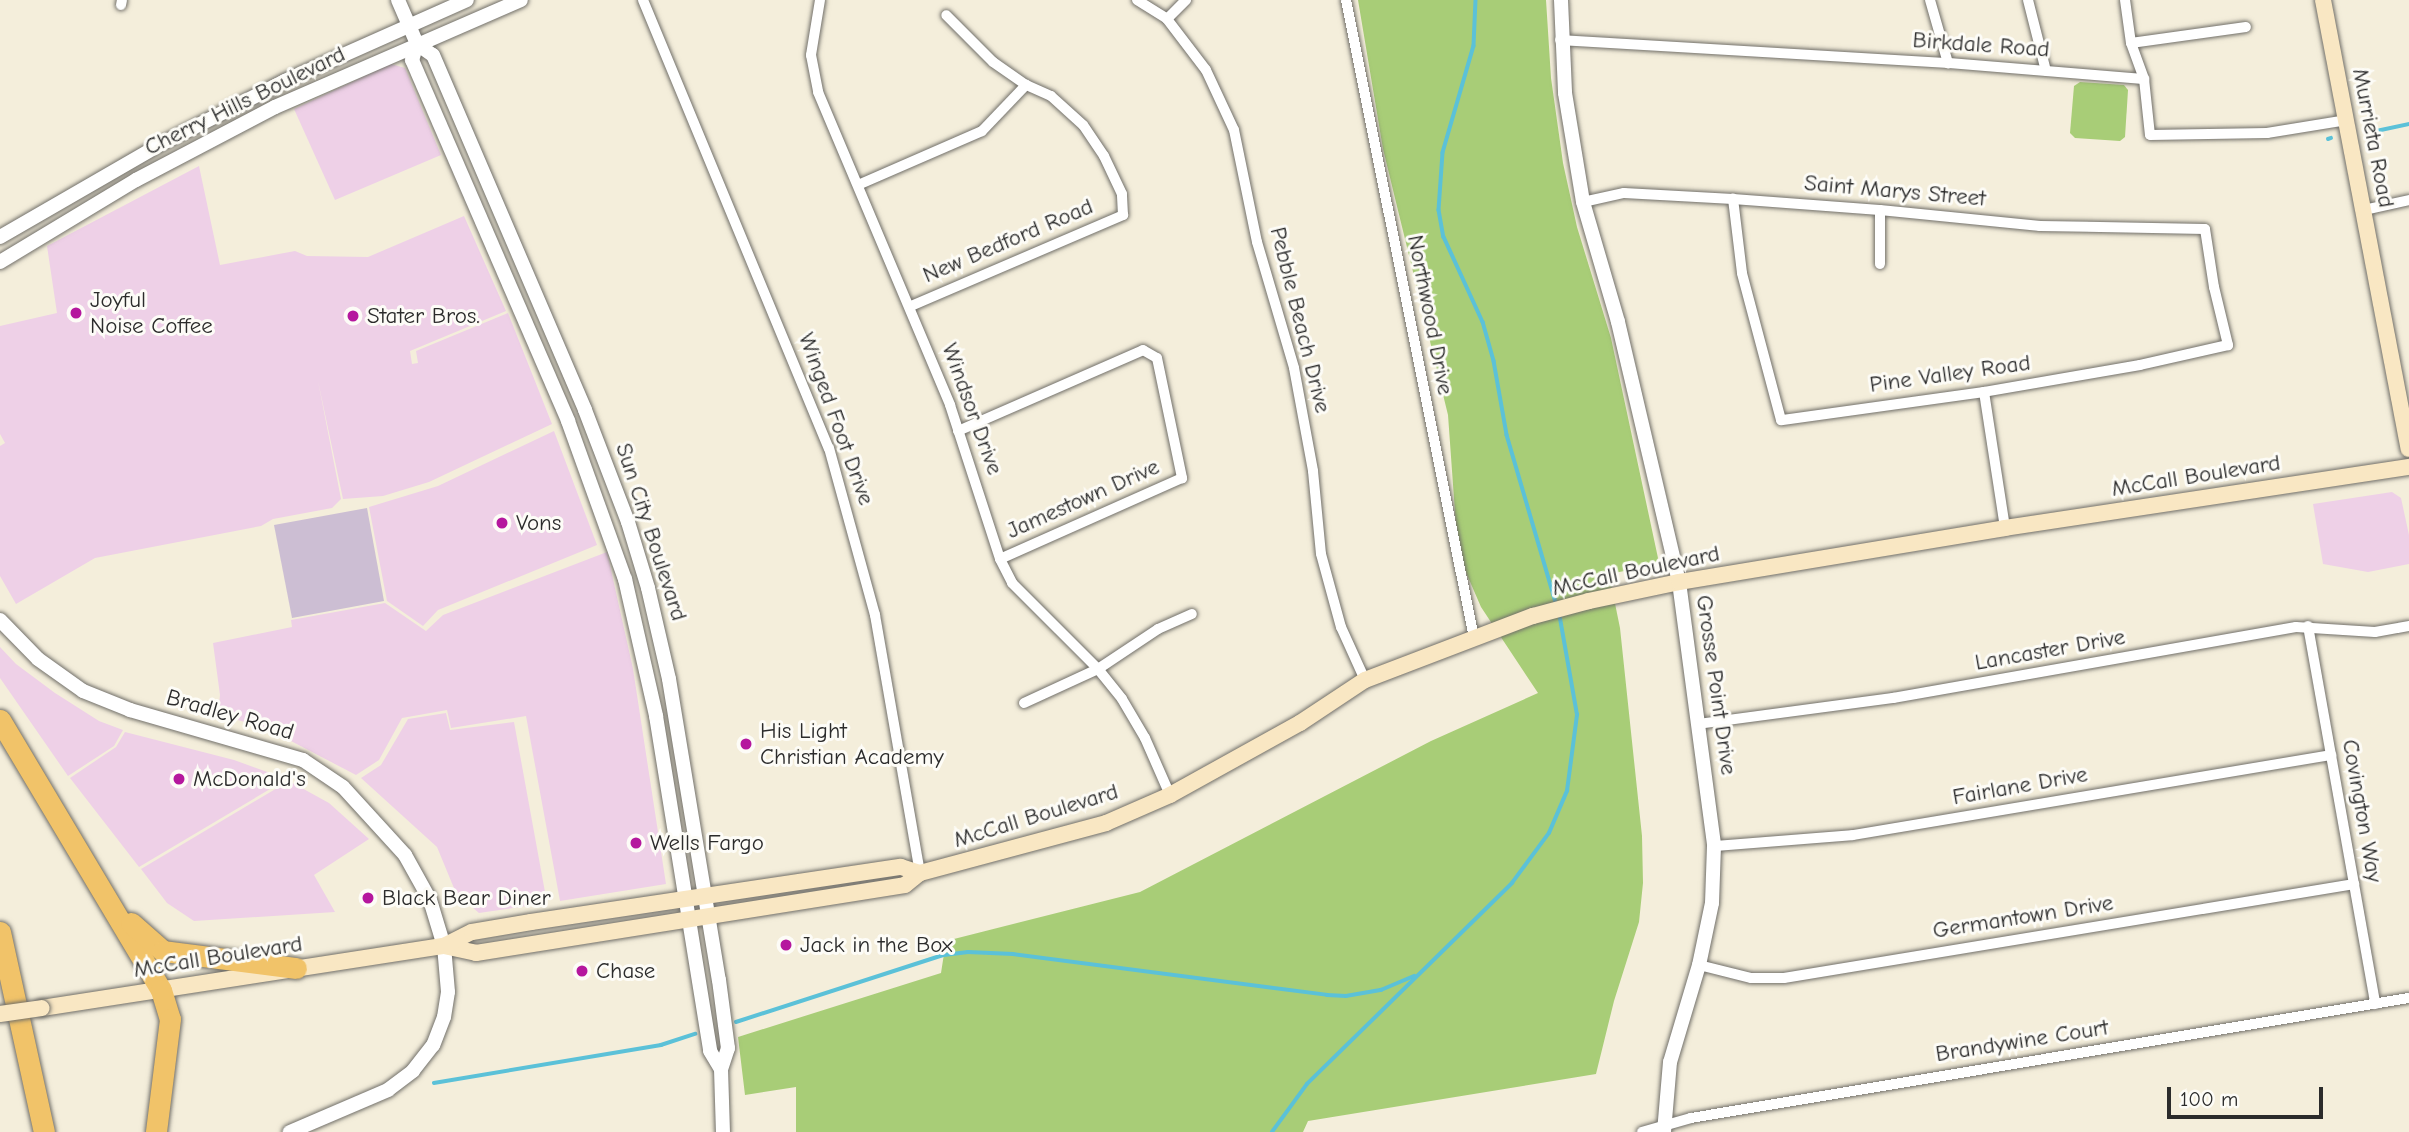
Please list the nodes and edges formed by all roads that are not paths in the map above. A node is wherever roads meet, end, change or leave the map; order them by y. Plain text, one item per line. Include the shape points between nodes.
1 (398, 0) edge
2 (467, 0) edge
3 (521, 0) edge
4 (643, 0) edge
5 (820, 0) edge
6 (1137, 0) edge
7 (1186, 0) edge
8 (1346, 0) edge
9 (1561, 0) edge
10 (1930, 0) edge
11 (2028, 0) edge
12 (2125, 0) edge
13 (2323, 0) edge
14 (946, 15) dead end
15 (1167, 19) junction
16 (409, 24) junction
17 (2246, 27) dead end
18 (1560, 40) junction
19 (2131, 43) junction
20 (417, 44) junction
21 (1948, 63) junction
22 (2046, 71) junction
23 (2144, 79) junction
24 (1026, 85) junction
25 (2347, 120) junction
26 (858, 185) junction
27 (1733, 199) junction
28 (2409, 200) edge
29 (1583, 202) junction
30 (1880, 210) junction
31 (2364, 210) junction
32 (2205, 229) joint
33 (0, 237) edge
34 (0, 262) edge
35 (1880, 264) dead end
36 (911, 306) junction
37 (1984, 392) junction
38 (958, 431) junction
39 (2409, 449) edge
40 (2409, 467) edge
41 (2005, 528) junction
42 (1000, 559) junction
43 (1679, 582) junction
44 (1192, 614) dead end
45 (0, 620) edge
46 (2308, 626) junction
47 (2409, 626) edge
48 (1474, 638) junction
49 (1098, 669) junction
50 (1365, 680) junction
51 (1024, 703) dead end
52 (0, 720) edge
53 (1698, 724) junction
54 (2331, 755) junction
55 (1170, 795) junction
56 (1714, 846) junction
57 (920, 873) junction
58 (2354, 884) junction
59 (107, 897) junction
60 (706, 897) junction
61 (684, 901) junction
62 (709, 917) junction
63 (687, 921) junction
64 (0, 932) edge
65 (444, 946) junction
66 (1699, 965) junction
67 (296, 968) junction
68 (161, 990) junction
69 (2409, 998) edge
70 (2375, 1004) junction
71 (0, 1014) edge
72 (721, 1069) junction
73 (1664, 1129) edge
74 (44, 1132) edge
75 (156, 1132) edge
76 (290, 1132) edge
77 (723, 1132) edge
78 (1642, 1132) edge

1 - 16 street, Sun City Boulevard
2 - 16 street, Cherry Hills Boulevard
3 - 20 street, Cherry Hills Boulevard
4 - 57 street, Winged Foot Drive via 835,467 876,615
5 - 26 street, Windsor Drive via 811,55 818,92
6 - 15 street, Pebble Beach Drive
7 - 15 street
8 - 48 street, Northwood Drive
9 - 18 street, Grosse Point Drive
10 - 21 street
11 - 22 street
12 - 19 street
13 - 25 main road, Murrieta Road
14 - 24 street via 993,62
15 - 50 street, Pebble Beach Drive via 1206,70 1234,130 1257,242 1294,368 1313,471 1321,554 1340,627
16 - 20 street, Sun City Boulevard
16 - 33 street, Cherry Hills Boulevard via 161,144
17 - 19 street
18 - 21 street, Birkdale Road
18 - 29 street, Grosse Point Drive
19 - 23 street
20 - 34 street, Cherry Hills Boulevard via 275,107 136,180
20 - 60 street, Sun City Boulevard via 432,55 585,410 628,522 660,634
20 - 61 street, Sun City Boulevard via 412,60 568,421 616,547 650,680
21 - 22 street, Birkdale Road
22 - 23 street, Birkdale Road
23 - 25 street via 2150,135 2267,133
24 - 26 street via 982,131
24 - 36 street, New Bedford Road via 1051,96 1083,125 1122,194 1123,215
25 - 31 main road, Murrieta Road
26 - 36 street, Windsor Drive
27 - 29 street, Saint Marys Street via 1624,193
27 - 30 street, Saint Marys Street
27 - 37 street, Pine Valley Road via 1742,273 1781,419
28 - 31 street
29 - 43 street, Grosse Point Drive via 1618,322
30 - 32 street, Saint Marys Street via 2040,226
30 - 35 street
31 - 39 main road, Murrieta Road
32 - 37 street, Pine Valley Road via 2228,345
36 - 38 street, Windsor Drive
37 - 41 street
38 - 42 street, Windsor Drive
38 - 42 street, Jamestown Drive via 1143,350 1157,358 1182,478
40 - 41 main road, McCall Boulevard
41 - 43 main road, McCall Boulevard
42 - 49 street, Windsor Drive via 1012,583
43 - 48 main road, McCall Boulevard via 1534,616
43 - 53 street, Grosse Point Drive
44 - 49 street via 1158,629
45 - 65 street, Bradley Road via 38,659 83,691 130,710 303,760 342,787 405,855 430,900
46 - 47 street, Lancaster Drive via 2375,632
46 - 53 street, Lancaster Drive via 1893,698
46 - 54 street, Covington Way
48 - 50 main road, McCall Boulevard
49 - 51 street
49 - 55 street, Windsor Drive via 1145,738
50 - 55 main road, McCall Boulevard via 1300,723
52 - 59 highway
53 - 56 street, Grosse Point Drive
54 - 56 street, Fairlane Drive via 1853,835
54 - 58 street, Covington Way
55 - 57 main road, McCall Boulevard via 1106,822
56 - 66 street, Grosse Point Drive via 1712,903
57 - 60 main road, McCall Boulevard via 901,867
57 - 62 main road, McCall Boulevard via 905,885
58 - 66 street, Germantown Drive via 1784,978 1751,978
58 - 70 street, Covington Way
59 - 67 highway via 163,951
59 - 68 highway
60 - 61 main road, McCall Boulevard
60 - 62 street, Sun City Boulevard
61 - 63 street, Sun City Boulevard
61 - 65 main road, McCall Boulevard via 472,932
62 - 63 main road, McCall Boulevard
62 - 72 street, Sun City Boulevard via 728,1048
63 - 65 main road, McCall Boulevard via 476,953
63 - 72 street, Sun City Boulevard via 710,1051
64 - 74 highway
65 - 67 main road, McCall Boulevard
65 - 76 street, Bradley Road via 448,992 444,1017 433,1045 413,1071 388,1090
66 - 73 street, Grosse Point Drive via 1670,1062
67 - 68 main road, McCall Boulevard
68 - 71 main road, McCall Boulevard, bridge
68 - 75 highway via 170,1020
69 - 70 street, Brandywine Court
70 - 73 street, Brandywine Court via 1691,1118
72 - 77 street, Sun City Boulevard
73 - 78 street, Brandywine Court

